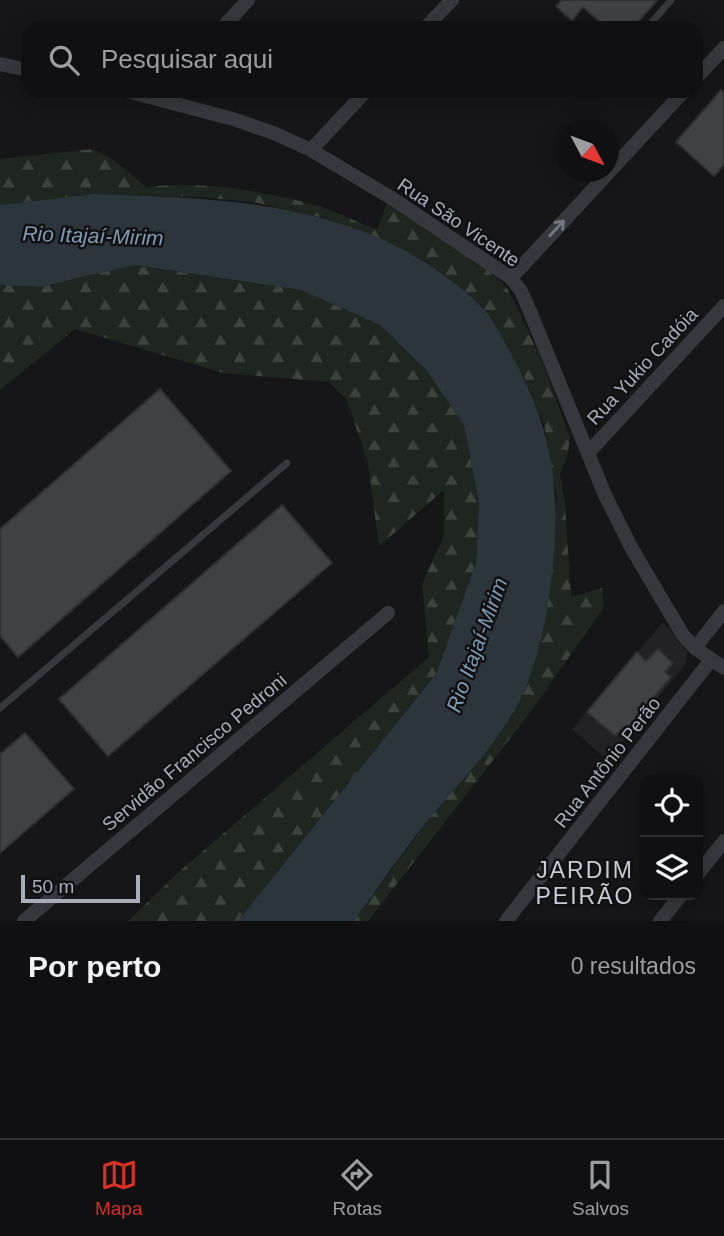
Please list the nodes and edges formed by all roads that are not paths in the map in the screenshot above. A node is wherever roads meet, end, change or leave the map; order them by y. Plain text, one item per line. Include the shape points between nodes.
1 (248, 0) edge
2 (452, 0) edge
3 (671, 0) edge
4 (228, 21) edge
5 (432, 21) edge
6 (653, 21) edge
7 (724, 48) edge
8 (0, 64) edge
9 (21, 68) edge
10 (703, 70) edge
11 (172, 98) edge
12 (359, 98) edge
13 (678, 98) edge
14 (311, 150) junction
15 (511, 278) junction
16 (724, 306) edge
17 (588, 453) junction
18 (287, 463) dead end
19 (724, 611) edge
20 (388, 613) dead end
21 (695, 648) junction
22 (718, 664) edge
23 (0, 708) edge
24 (724, 841) edge
25 (703, 868) edge
26 (677, 900) edge
27 (24, 921) edge
28 (506, 921) edge
29 (660, 921) edge

1 - 4 street
2 - 5 street
3 - 6 lane
7 - 10 street
8 - 9 street
11 - 14 street, Rua São Vicente
12 - 14 street
15 -> 13 street
14 - 15 street, Rua São Vicente
15 - 17 street, Rua São Vicente via 529,309
16 - 17 street, Rua Yukio Cadóia
17 - 21 street, Rua São Vicente via 632,549 673,620
18 - 23 lane
19 - 21 street
20 - 27 street, Servidão Francisco Pedroni
21 - 22 street, Rua São Vicente
22 - 28 street, Rua Antônio Perão
24 - 25 street
26 - 29 street

